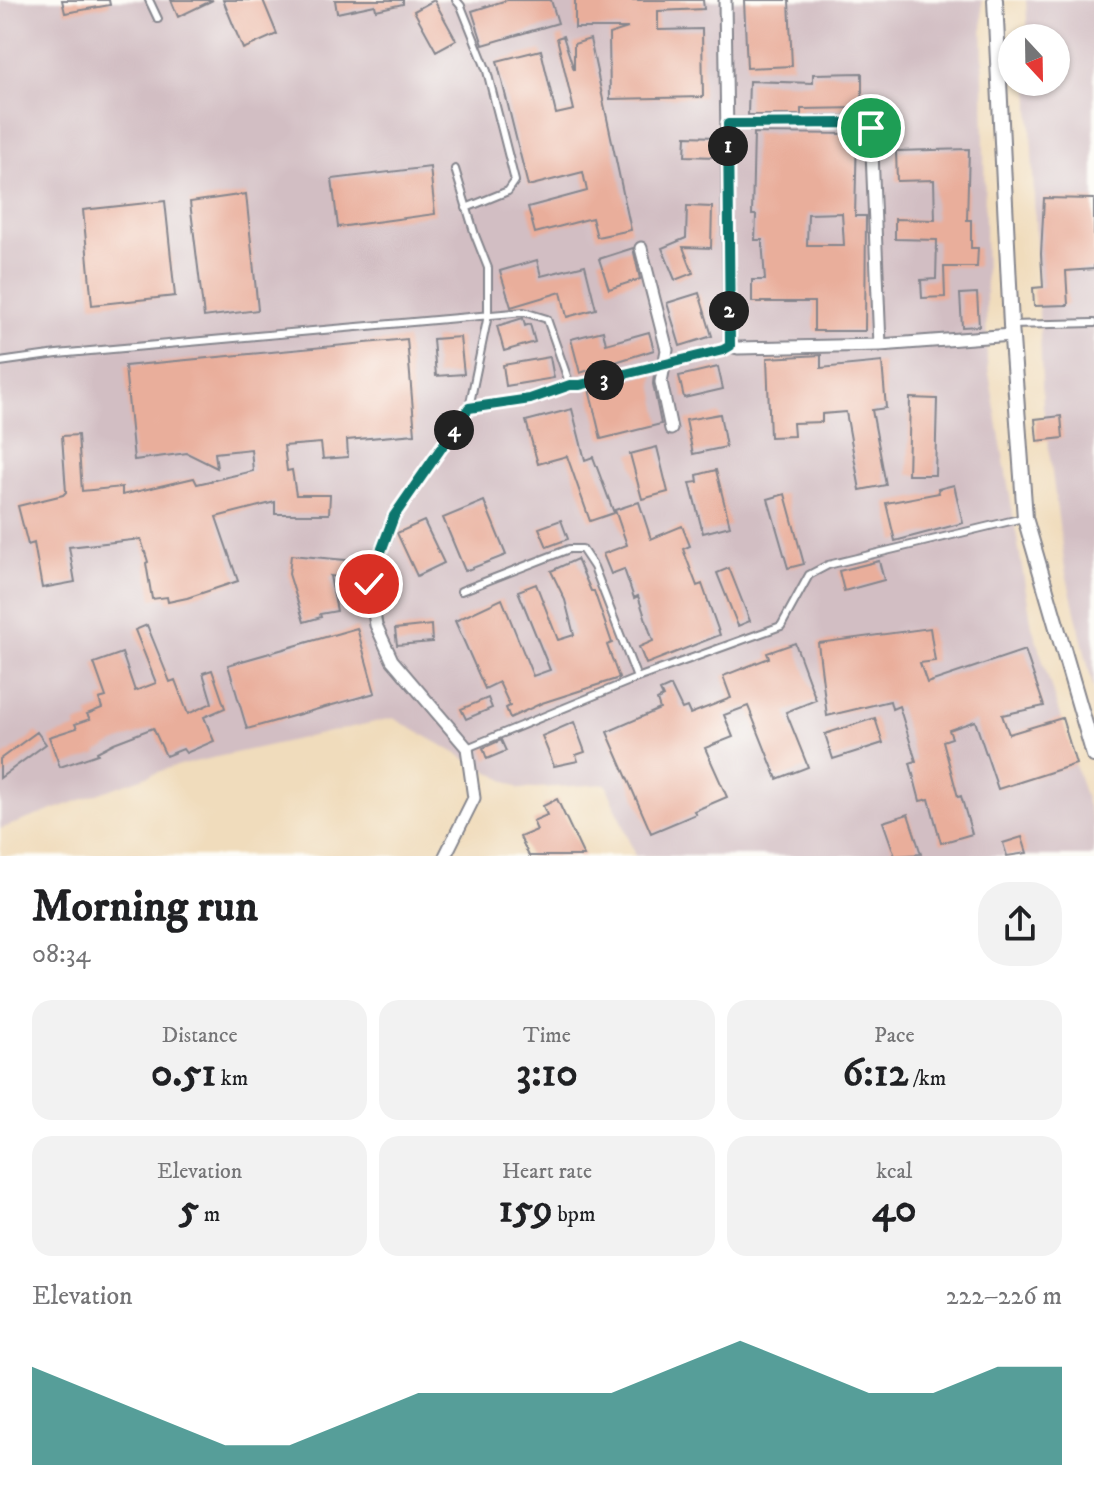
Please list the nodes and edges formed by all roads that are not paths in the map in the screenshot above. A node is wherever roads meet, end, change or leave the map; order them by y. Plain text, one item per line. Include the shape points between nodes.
1 (149, 0) edge
2 (456, 0) edge
3 (725, 0) edge
4 (995, 0) edge
5 (158, 19) dead end
6 (728, 124) junction
7 (455, 169) dead end
8 (466, 208) junction
9 (641, 248) dead end
10 (488, 315) junction
11 (1094, 323) edge
12 (1011, 330) junction
13 (880, 345) junction
14 (730, 346) junction
15 (0, 362) edge
16 (664, 365) junction
17 (570, 385) junction
18 (469, 408) junction
19 (671, 429) dead end
20 (394, 516) joint
21 (1025, 518) junction
22 (461, 591) dead end
23 (637, 678) junction
24 (467, 748) junction
25 (1094, 755) edge
26 (445, 856) edge

1 - 5 lane
2 - 8 lane via 487,71 515,181 508,191
3 - 6 street
4 - 12 street
6 - 13 street via 849,123 871,128
6 - 14 street
7 - 8 lane
8 - 10 lane via 488,268
9 - 16 street via 667,350
10 - 15 lane
10 - 17 lane via 524,312 547,319
10 - 18 lane
11 - 12 lane
12 - 13 street
12 - 21 street
13 - 14 street
14 - 16 lane
16 - 17 lane
16 - 19 street via 661,382
17 - 18 lane via 530,399
18 - 20 lane
20 - 24 street via 369,584 376,625 392,660
21 - 23 lane via 828,565 809,575 781,626
21 - 25 street
22 - 23 lane via 569,549 582,549
23 - 24 lane
24 - 26 street via 474,798

